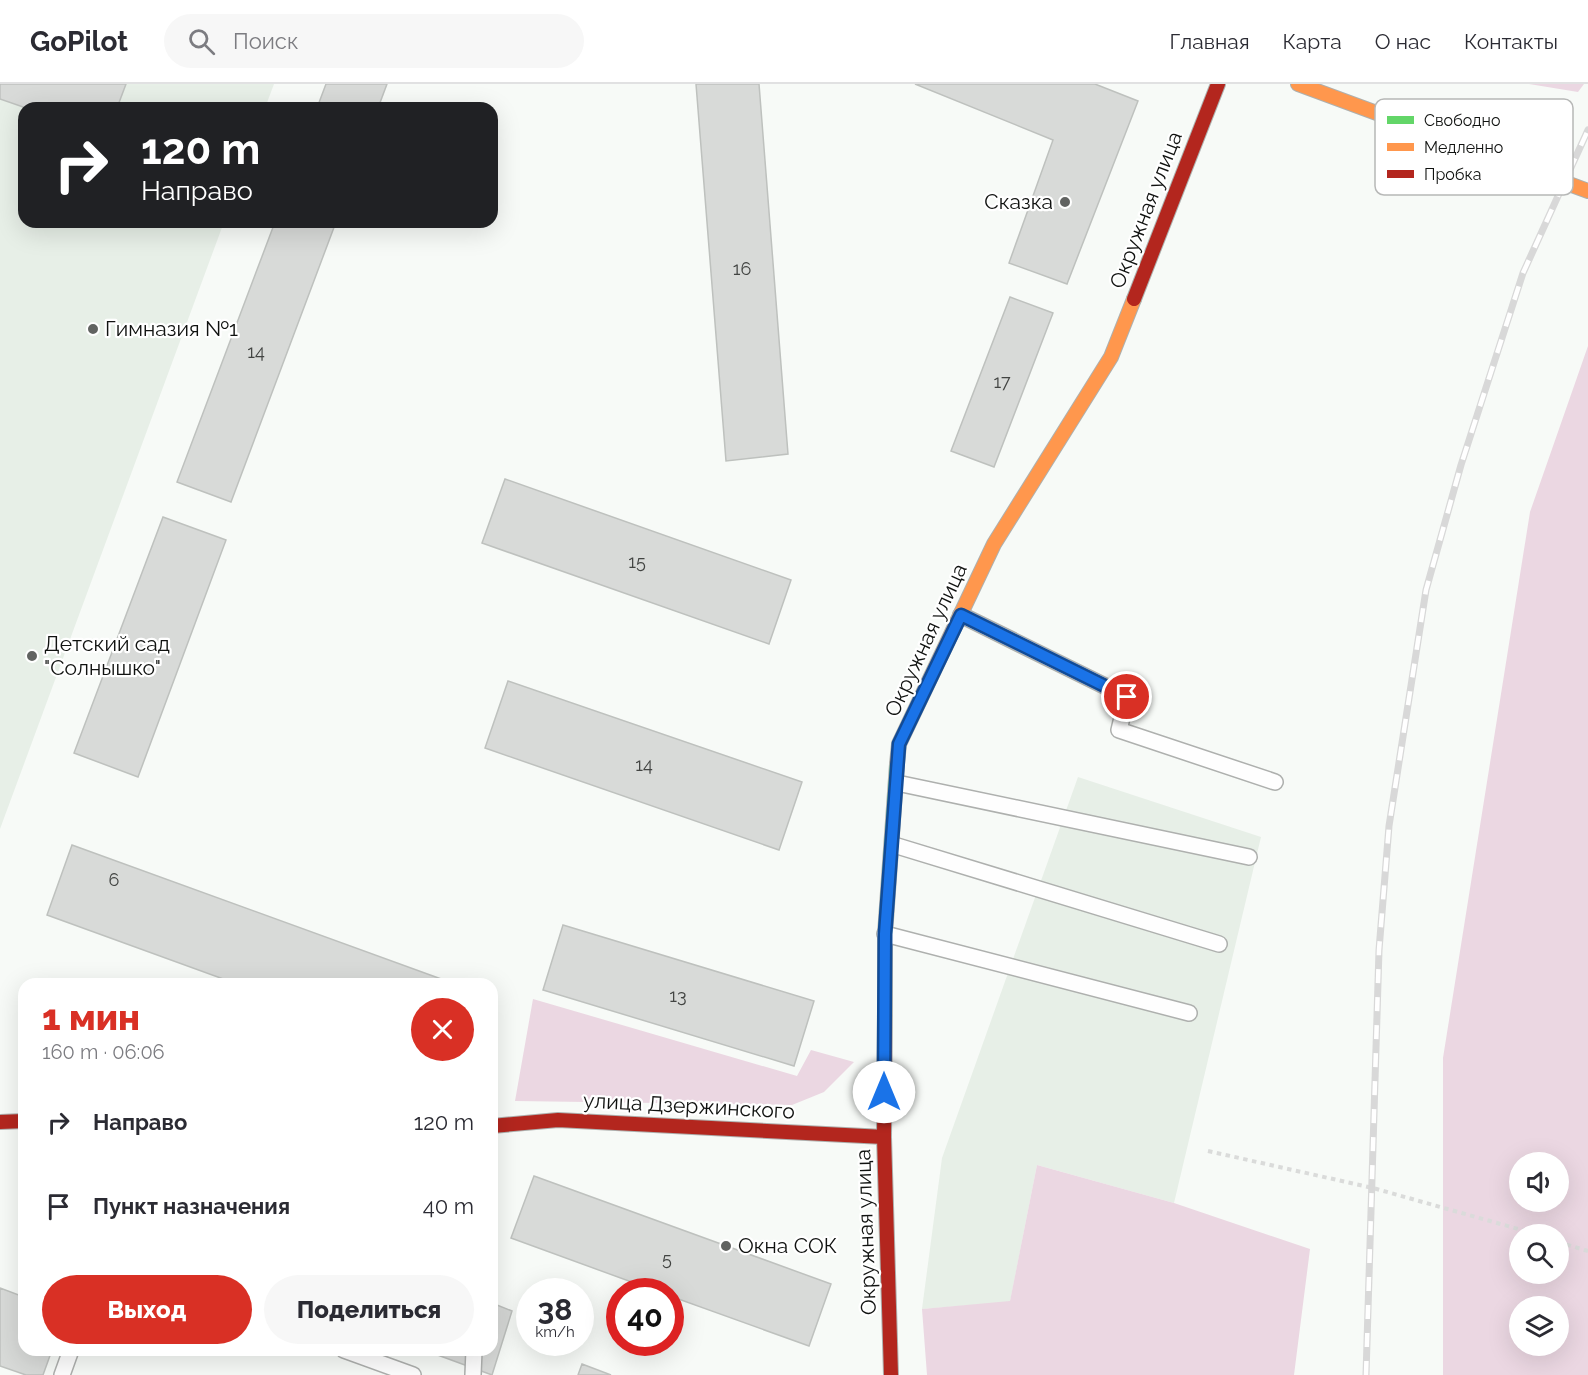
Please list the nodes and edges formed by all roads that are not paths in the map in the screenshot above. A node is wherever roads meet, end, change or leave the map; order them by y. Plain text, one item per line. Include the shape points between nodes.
1 (1218, 84) edge
2 (1298, 84) edge
3 (1375, 112) edge
4 (1573, 185) edge
5 (1588, 191) edge
6 (961, 615) junction
7 (1275, 782) dead end
8 (897, 783) junction
9 (894, 845) junction
10 (1249, 857) dead end
11 (885, 934) junction
12 (1219, 944) dead end
13 (1189, 1013) dead end
14 (18, 1121) edge
15 (0, 1122) edge
16 (498, 1125) edge
17 (884, 1137) junction
18 (69, 1356) edge
19 (361, 1356) edge
20 (474, 1356) edge
21 (62, 1375) edge
22 (413, 1375) edge
23 (473, 1375) edge
24 (891, 1375) edge

1 - 6 street, Окружная улица via 1111,357 994,544
2 - 3 street
4 - 5 street
6 - 7 lane via 1127,697 1119,730
6 - 8 street, Окружная улица via 899,744
8 - 9 street, Окружная улица
8 - 10 lane
9 - 11 street, Окружная улица
9 - 12 lane
11 - 13 lane
11 - 17 street, Окружная улица
14 - 15 street
16 - 17 street, улица Дзержинского via 558,1120
17 - 24 street, Окружная улица
18 - 21 lane
19 - 22 lane
20 - 23 lane

